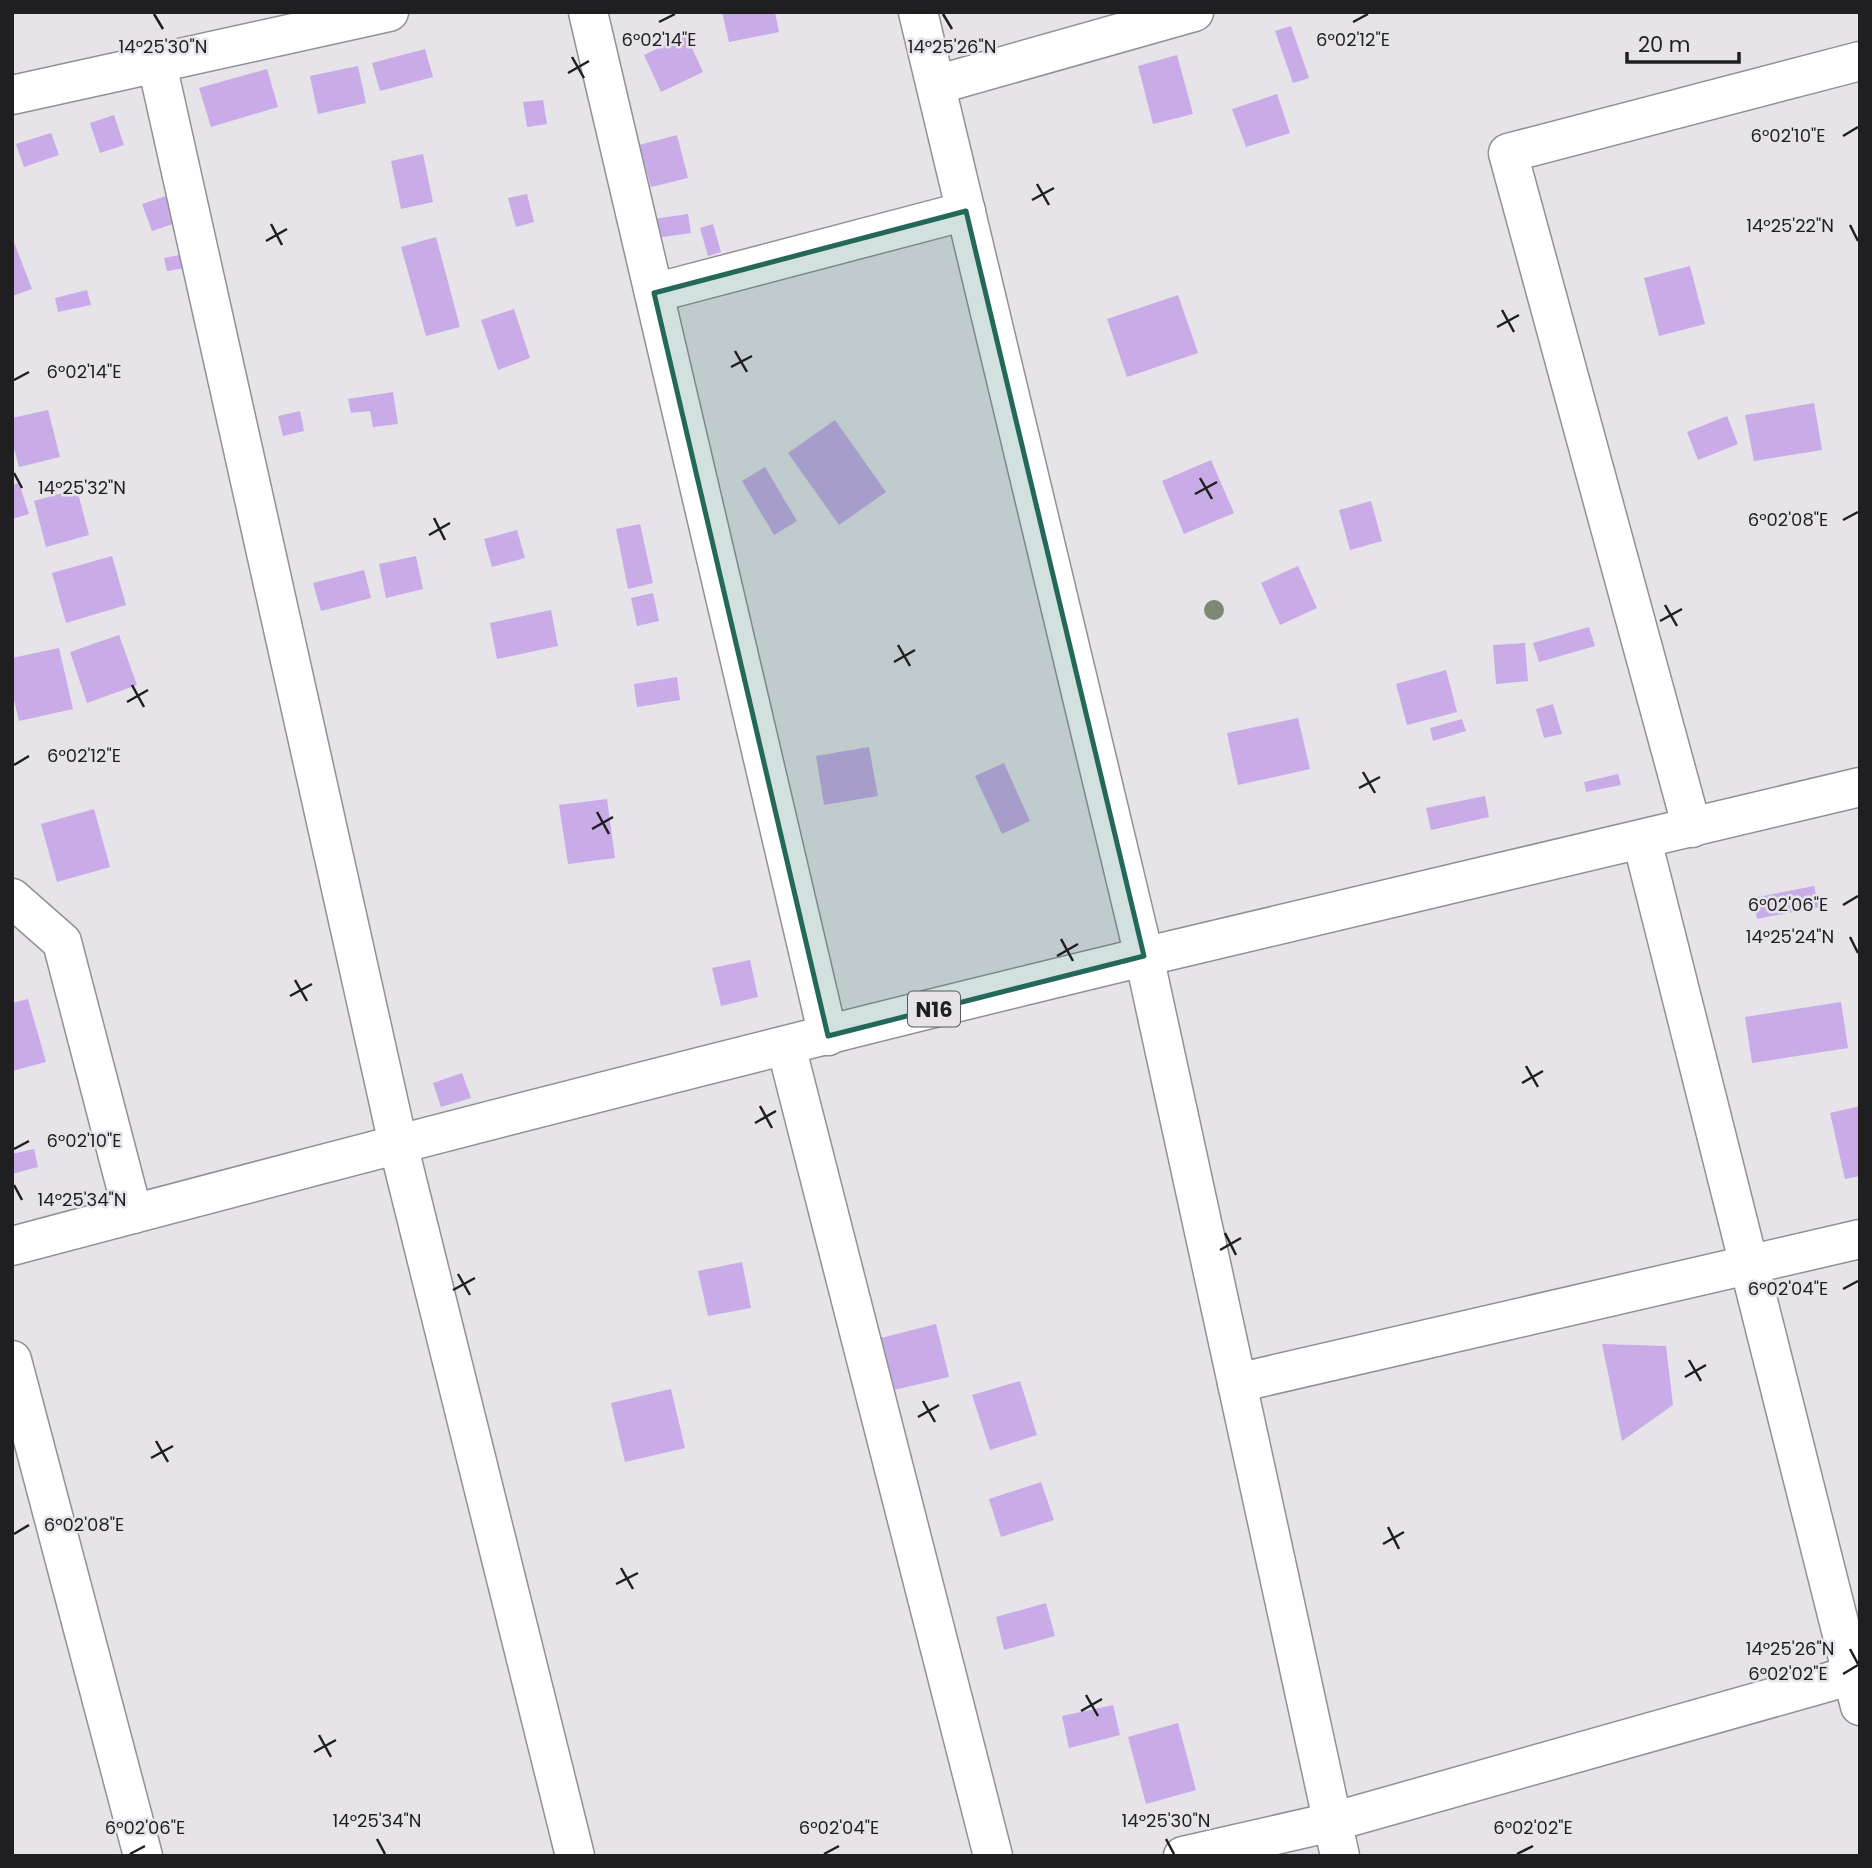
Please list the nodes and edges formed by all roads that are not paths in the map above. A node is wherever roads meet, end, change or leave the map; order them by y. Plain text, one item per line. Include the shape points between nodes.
1 (389, 12) edge
2 (589, 12) edge
3 (918, 12) edge
4 (1194, 12) edge
5 (1860, 61) edge
6 (157, 64) junction
7 (936, 85) junction
8 (12, 95) edge
9 (966, 211) junction
10 (654, 293) junction
11 (1860, 787) edge
12 (1692, 828) junction
13 (1642, 840) junction
14 (12, 898) edge
15 (1144, 956) junction
16 (828, 1036) junction
17 (786, 1046) junction
18 (398, 1144) junction
19 (133, 1214) junction
20 (1860, 1239) edge
21 (12, 1246) edge
22 (1748, 1264) junction
23 (12, 1360) edge
24 (1237, 1383) junction
25 (1857, 1685) edge
26 (1336, 1839) edge
27 (144, 1856) edge
28 (575, 1856) edge
29 (993, 1856) edge
30 (1183, 1856) edge

1 - 6 street
2 - 10 street
3 - 7 street
4 - 7 street
5 - 12 street via 1507,153
6 - 8 street
6 - 18 street
7 - 9 street
9 - 10 street
9 - 15 street
10 - 16 street
11 - 12 street, N16
12 - 13 street, N16
13 - 15 street, N16
13 - 22 street
14 - 19 street via 62,942
15 - 16 street, N16
15 - 24 street
16 - 17 street, N16
17 - 18 street, N16
17 - 29 street
18 - 19 street, N16
18 - 28 street
19 - 21 street, N16
20 - 22 street
22 - 24 street
22 - 25 street
23 - 27 street
24 - 26 street
25 - 26 street
26 - 30 street

